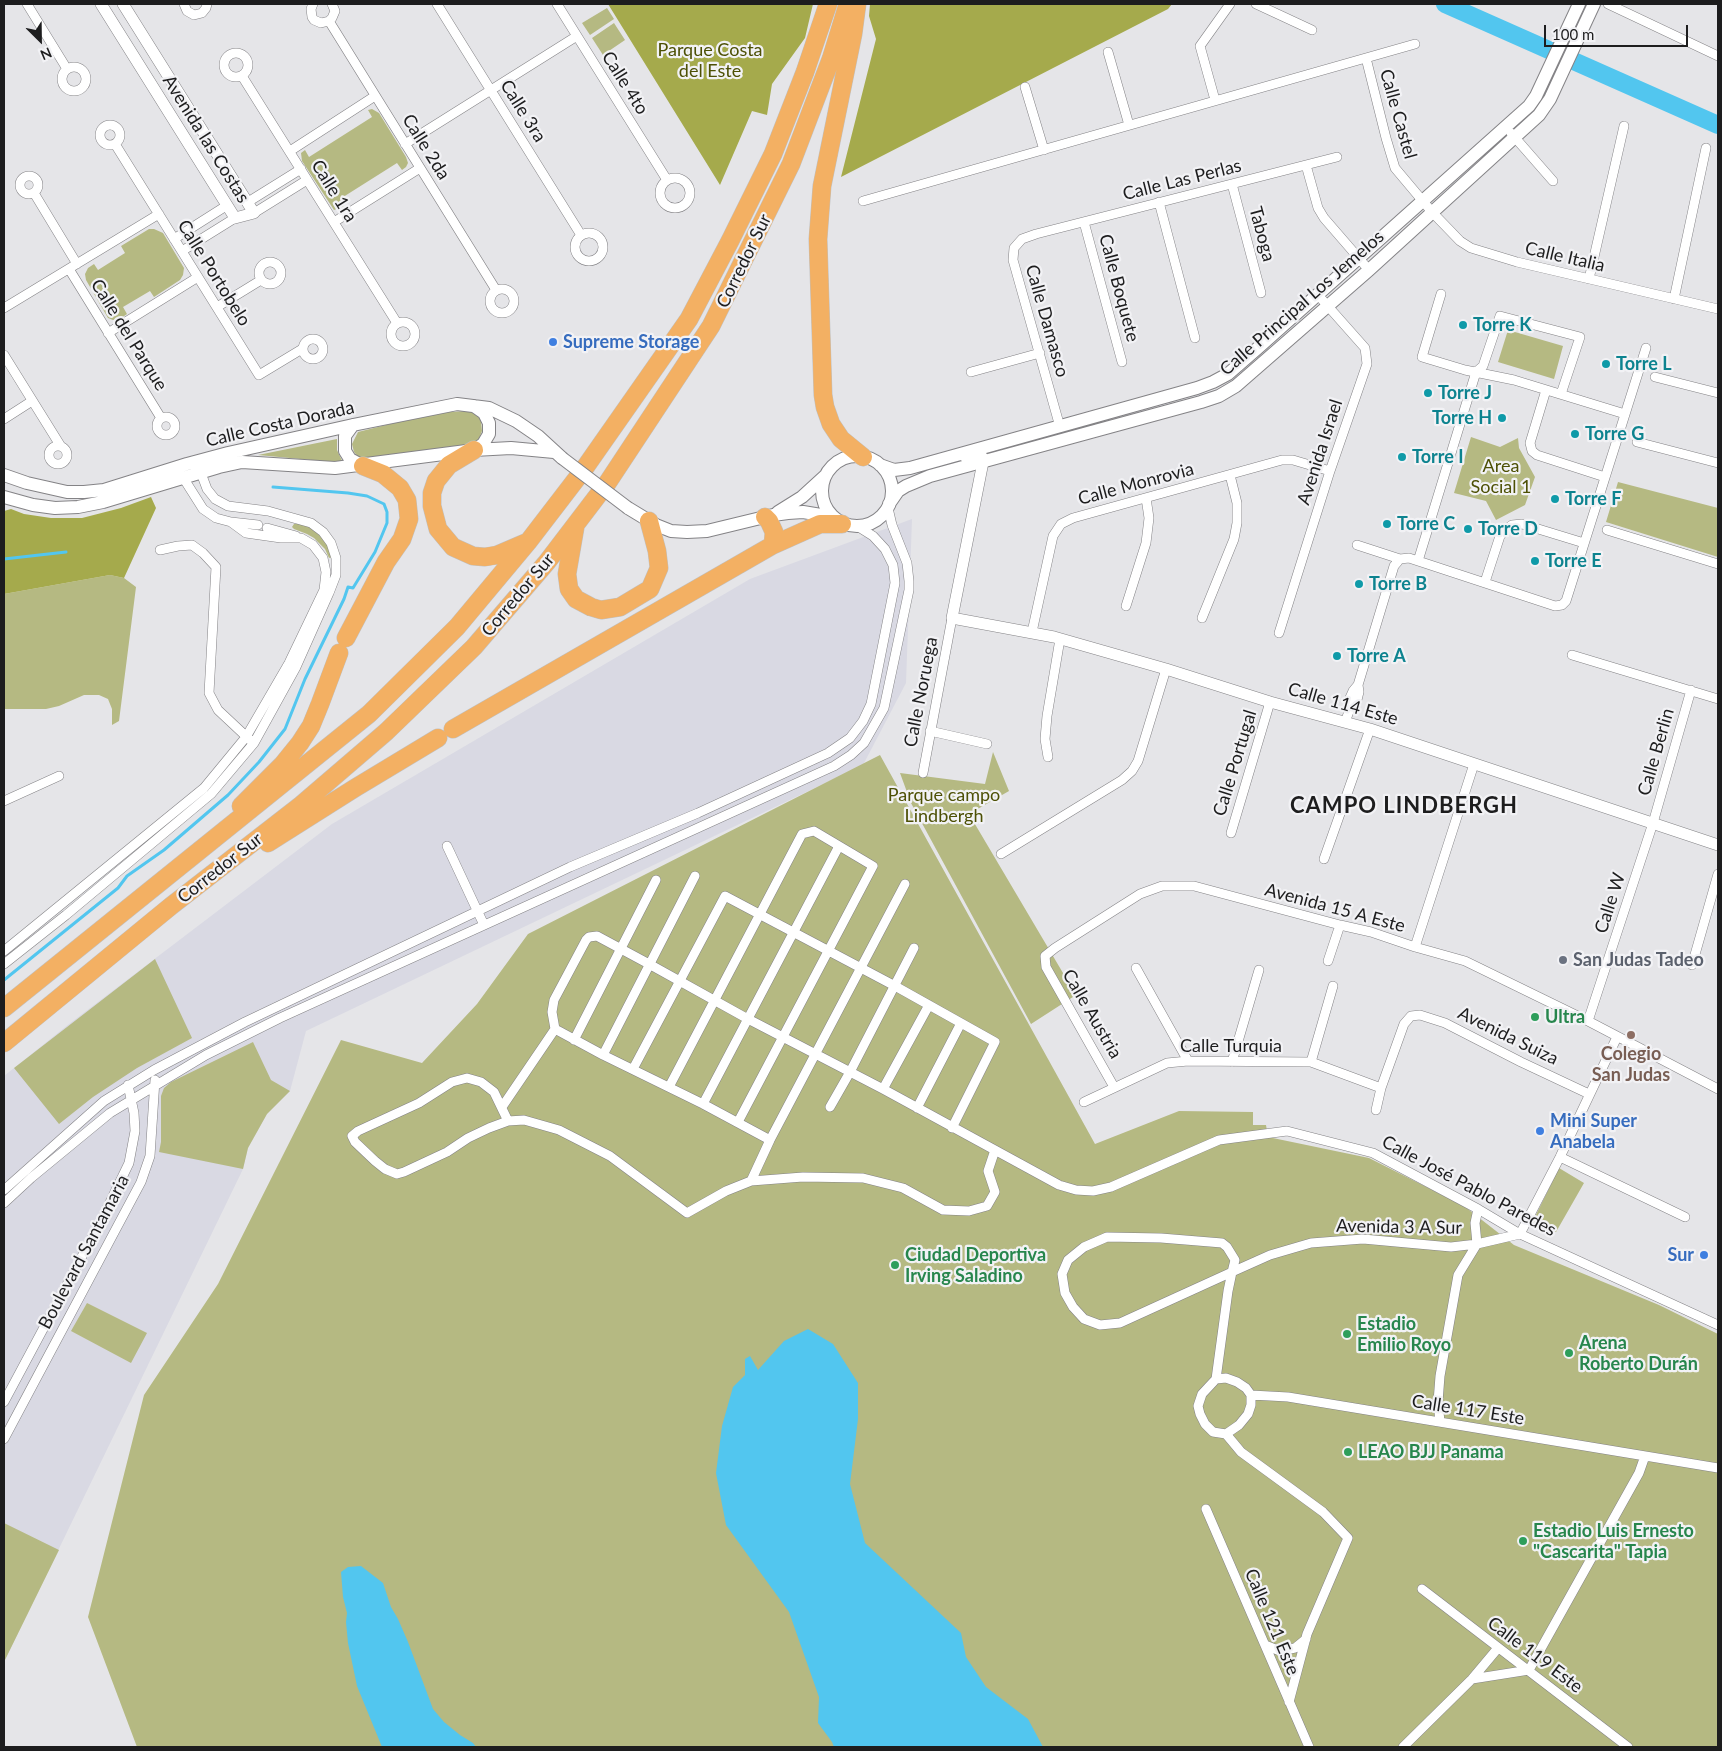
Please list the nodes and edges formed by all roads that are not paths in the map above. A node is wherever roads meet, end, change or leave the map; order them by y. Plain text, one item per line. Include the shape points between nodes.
1 (26, 4) edge
2 (101, 4) edge
3 (123, 4) edge
4 (184, 4) edge
5 (207, 4) edge
6 (313, 4) edge
7 (332, 4) edge
8 (437, 4) edge
9 (557, 4) edge
10 (828, 4) edge
11 (848, 4) edge
12 (857, 4) edge
13 (1230, 4) edge
14 (1256, 4) edge
15 (1608, 4) edge
16 (1584, 8) edge
17 (329, 21) junction
18 (1312, 30) dead end
19 (577, 36) junction
20 (1415, 44) dead end
21 (1108, 52) dead end
22 (1718, 56) edge
23 (1366, 58) junction
24 (67, 69) dead end
25 (242, 76) dead end
26 (171, 80) junction
27 (1025, 87) dead end
28 (155, 90) junction
29 (491, 90) junction
30 (375, 96) junction
31 (1215, 100) junction
32 (1128, 126) junction
33 (1624, 126) dead end
34 (1506, 127) junction
35 (1515, 137) junction
36 (115, 144) dead end
37 (405, 144) junction
38 (1706, 148) dead end
39 (1044, 150) junction
40 (290, 151) junction
41 (1337, 157) dead end
42 (1306, 165) junction
43 (420, 168) junction
44 (301, 169) junction
45 (308, 180) junction
46 (667, 180) dead end
47 (1554, 181) dead end
48 (1232, 184) junction
49 (34, 194) dead end
50 (1422, 200) junction
51 (863, 201) dead end
52 (248, 202) junction
53 (1160, 202) junction
54 (226, 206) junction
55 (254, 212) junction
56 (1432, 212) junction
57 (159, 214) junction
58 (234, 218) junction
59 (334, 222) junction
60 (1084, 222) junction
61 (1036, 234) joint
62 (581, 235) dead end
63 (174, 239) junction
64 (182, 252) junction
65 (1359, 258) junction
66 (77, 264) junction
67 (69, 269) junction
68 (1370, 270) junction
69 (198, 277) junction
70 (1589, 279) junction
71 (261, 280) dead end
72 (496, 290) dead end
73 (1261, 293) dead end
74 (1441, 294) dead end
75 (1318, 295) junction
76 (1674, 299) junction
77 (1329, 306) junction
78 (217, 307) junction
79 (4, 308) edge
80 (1718, 309) edge
81 (397, 323) dead end
82 (108, 333) junction
83 (1195, 338) dead end
84 (1646, 348) dead end
85 (302, 349) dead end
86 (1040, 353) junction
87 (4, 354) edge
88 (1122, 362) dead end
89 (972, 372) dead end
90 (1476, 372) junction
91 (1655, 377) dead end
92 (1546, 390) junction
93 (1718, 393) edge
94 (1562, 394) junction
95 (32, 401) junction
96 (470, 404) junction
97 (1625, 414) junction
98 (161, 418) dead end
99 (4, 419) edge
100 (353, 425) junction
101 (1060, 427) junction
102 (1079, 436) junction
103 (1009, 441) junction
104 (1637, 442) dead end
105 (1050, 444) junction
106 (60, 445) dead end
107 (474, 450) junction
108 (1011, 454) junction
109 (558, 455) junction
110 (862, 457) junction
111 (952, 457) junction
112 (983, 462) junction
113 (1718, 463) edge
114 (880, 465) junction
115 (363, 466) junction
116 (1330, 471) junction
117 (201, 473) junction
118 (826, 474) junction
119 (4, 475) edge
120 (1230, 475) junction
121 (184, 478) junction
122 (1605, 478) junction
123 (4, 497) edge
124 (1146, 498) junction
125 (888, 506) junction
126 (769, 516) junction
127 (228, 521) junction
128 (649, 521) junction
129 (844, 522) junction
130 (258, 525) dead end
131 (575, 525) junction
132 (267, 528) dead end
133 (1607, 530) dead end
134 (301, 538) junction
135 (528, 542) junction
136 (1584, 543) junction
137 (774, 545) junction
138 (1356, 545) dead end
139 (160, 550) dead end
140 (1400, 559) junction
141 (1418, 561) junction
142 (1718, 564) edge
143 (1485, 582) junction
144 (1126, 606) dead end
145 (952, 618) junction
146 (1202, 618) dead end
147 (1032, 632) junction
148 (1279, 633) dead end
149 (1060, 639) junction
150 (1572, 655) dead end
151 (1166, 669) junction
152 (1691, 690) junction
153 (1718, 699) edge
154 (1270, 702) junction
155 (1345, 722) junction
156 (1370, 729) junction
157 (930, 732) junction
158 (246, 737) junction
159 (254, 742) junction
160 (987, 744) dead end
161 (1048, 756) dead end
162 (1474, 764) junction
163 (923, 773) dead end
164 (59, 776) dead end
165 (4, 801) edge
166 (1653, 823) junction
167 (1231, 833) dead end
168 (1718, 845) edge
169 (447, 846) dead end
170 (839, 846) junction
171 (1000, 854) dead end
172 (1324, 859) dead end
173 (579, 863) junction
174 (174, 871) junction
175 (1718, 874) edge
176 (695, 876) dead end
177 (585, 878) junction
178 (656, 880) dead end
179 (905, 884) dead end
180 (171, 906) junction
181 (478, 912) junction
182 (759, 915) junction
183 (484, 925) junction
184 (1340, 925) junction
185 (793, 933) junction
186 (1415, 947) junction
187 (914, 948) dead end
188 (620, 949) junction
189 (4, 951) edge
190 (828, 951) junction
191 (1045, 956) joint
192 (1328, 961) dead end
193 (4, 964) edge
194 (649, 964) junction
195 (1692, 965) dead end
196 (1136, 968) dead end
197 (862, 969) junction
198 (1259, 970) dead end
199 (680, 981) junction
200 (895, 986) junction
201 (1333, 986) dead end
202 (715, 1000) junction
203 (929, 1005) junction
204 (4, 1008) edge
205 (748, 1019) junction
206 (1588, 1021) junction
207 (961, 1023) junction
208 (554, 1029) junction
209 (783, 1036) junction
210 (1617, 1037) junction
211 (574, 1040) junction
212 (4, 1042) edge
213 (816, 1054) junction
214 (603, 1055) junction
215 (1188, 1062) junction
216 (1232, 1062) junction
217 (1311, 1062) junction
218 (634, 1069) junction
219 (154, 1070) junction
220 (850, 1072) junction
221 (156, 1084) junction
222 (128, 1085) junction
223 (669, 1087) junction
224 (1114, 1087) junction
225 (1381, 1088) junction
226 (1718, 1089) edge
227 (883, 1090) junction
228 (1589, 1094) junction
229 (132, 1098) junction
230 (1084, 1102) dead end
231 (703, 1104) junction
232 (502, 1107) junction
233 (830, 1107) dead end
234 (917, 1108) junction
235 (1376, 1110) dead end
236 (508, 1121) junction
237 (738, 1122) junction
238 (952, 1128) junction
239 (770, 1140) junction
240 (994, 1150) junction
241 (1560, 1157) junction
242 (751, 1181) junction
243 (4, 1190) edge
244 (4, 1203) edge
245 (1478, 1209) junction
246 (1685, 1217) dead end
247 (1520, 1234) junction
248 (1477, 1244) junction
249 (1232, 1272) junction
250 (1718, 1325) edge
251 (1216, 1379) junction
252 (1252, 1395) junction
253 (4, 1402) edge
254 (1440, 1422) junction
255 (1226, 1434) junction
256 (4, 1439) edge
257 (1644, 1456) junction
258 (1718, 1468) edge
259 (1206, 1509) dead end
260 (1422, 1589) dead end
261 (1306, 1639) junction
262 (1265, 1645) junction
263 (1498, 1648) junction
264 (1529, 1670) junction
265 (1472, 1679) junction
266 (1289, 1702) junction
267 (1309, 1747) edge
268 (1403, 1747) edge
269 (1628, 1747) edge

1 - 24 street
2 - 28 street, Avenida las Costas
3 - 26 street, Avenida las Costas
4 - 5 street via 194,15 202,13
6 - 17 street via 311,13 314,20 321,23
7 - 17 street via 335,10
8 - 29 street, Calle 3ra
9 - 19 street, Calle 4to
10 - 135 highway, Corredor Sur via 774,154 689,319 584,469
11 - 131 highway, Corredor Sur via 792,164 711,326 608,482
12 - 110 highway via 822,186 818,239 825,407 841,439
13 - 31 street via 1200,46
14 - 18 street
15 - 22 street
16 - 34 main road, Calle Principal Los Jemelos via 1536,96
16 - 35 main road, Calle Principal Los Jemelos via 1550,99 1539,115
17 - 30 street, Calle 2da
19 - 29 street
19 - 46 street, Calle 4to
20 - 23 street
21 - 32 street
23 - 31 street
23 - 50 street, Calle Castel via 1391,159
25 - 40 street, Calle 1ra
26 - 28 street
26 - 52 street, Avenida las Costas
27 - 39 street
28 - 54 street, Avenida las Costas
29 - 37 street
29 - 62 street, Calle 3ra
30 - 37 street, Calle 2da
30 - 40 street
31 - 32 street
32 - 39 street
33 - 70 street
34 - 35 street
34 - 50 main road, Calle Principal Los Jemelos
35 - 47 street
35 - 56 main road, Calle Principal Los Jemelos
36 - 57 street, Calle Portobelo
37 - 43 street, Calle 2da
38 - 76 street
39 - 51 street
40 - 44 street, Calle 1ra
41 - 42 street, Calle Las Perlas
42 - 48 street, Calle Las Perlas
42 - 65 street via 1318,208
43 - 59 street
43 - 72 street, Calle 2da
44 - 45 street, Calle 1ra
44 - 52 street
45 - 55 street
45 - 59 street, Calle 1ra
48 - 53 street, Calle Las Perlas
48 - 73 street, Taboga
49 - 66 street
50 - 56 street, Calle Italia
50 - 65 main road, Calle Principal Los Jemelos
52 - 54 street
52 - 55 street, Avenida las Costas
53 - 60 street, Calle Las Perlas
53 - 83 street
54 - 58 street, Avenida las Costas
54 - 63 street
55 - 58 street, Avenida las Costas
56 - 68 main road, Calle Principal Los Jemelos
56 - 70 street, Calle Italia via 1471,248
57 - 63 street, Calle Portobelo
57 - 66 street
58 - 64 street
59 - 81 street, Calle 1ra
60 - 61 street, Calle Las Perlas
60 - 88 street, Calle Boquete
61 - 86 street, Calle Damasco via 1022,239 1014,248 1013,260
63 - 64 street, Calle Portobelo
64 - 69 street, Calle Portobelo
65 - 68 street
65 - 75 main road, Calle Principal Los Jemelos
66 - 67 street
67 - 79 street
67 - 82 street, Calle del Parque
68 - 77 main road, Calle Principal Los Jemelos
69 - 78 street, Calle Portobelo
69 - 82 street
70 - 76 street, Calle Italia
71 - 78 street
74 - 90 street via 1422,356
75 - 77 street, Avenida Israel
75 - 101 main road, Calle Principal Los Jemelos via 1234,368 1213,382
76 - 80 street, Calle Italia
77 - 102 main road, Calle Principal Los Jemelos via 1236,386 1219,396
77 - 116 street, Avenida Israel via 1365,348 1367,364
78 - 85 street, Calle Portobelo via 259,376
82 - 98 street, Calle del Parque
84 - 97 street
86 - 89 street
86 - 101 street, Calle Damasco
87 - 95 street
90 - 92 street
90 - 94 street via 1483,366 1500,316 1580,337
90 - 141 street
91 - 93 street
92 - 94 street
92 - 122 street via 1530,443 1532,451
94 - 97 street
95 - 99 street
95 - 106 street
96 - 100 main road, Calle Costa Dorada via 445,405
96 - 107 main road via 480,409 489,423 486,440
96 - 109 main road, Calle Costa Dorada via 489,408 516,421
97 - 122 street
100 - 115 main road via 345,436 345,451 350,459
100 - 119 main road, Calle Costa Dorada via 187,464 104,490 67,492
101 - 102 main road
101 - 103 main road, Calle Principal Los Jemelos
101 - 105 main road
102 - 105 main road, Calle Principal Los Jemelos
103 - 108 main road via 1005,447
103 - 111 main road, Calle Principal Los Jemelos
104 - 113 street
105 - 108 main road, Calle Principal Los Jemelos
107 - 109 main road, Calle Costa Dorada via 511,448
107 - 115 main road, Calle Costa Dorada
107 - 135 highway via 449,465 433,487 433,515 442,536 460,551 479,557
108 - 112 main road, Calle Principal Los Jemelos
109 - 128 main road, bridge
110 - 114 main road
110 - 118 main road via 846,458
111 - 112 street via 977,455 983,458
111 - 114 main road, Calle Principal Los Jemelos via 894,470
112 - 125 main road, Calle Principal Los Jemelos via 914,482 898,491
112 - 145 street
114 - 125 main road via 891,483
115 - 117 main road, Calle Costa Dorada via 336,468 242,462
115 - 174 highway via 383,474 400,488 407,500 409,519 402,539 386,562 342,646 317,711 300,743 283,764
116 - 120 street, Calle Monrovia via 1282,460
116 - 148 street, Avenida Israel
117 - 121 main road, Calle Costa Dorada
117 - 159 street via 215,499 228,506 268,511 311,523 331,543 336,558 336,575 300,659
118 - 126 main road via 802,497
118 - 129 main road via 821,492 827,510
120 - 124 street, Calle Monrovia
120 - 146 street via 1237,503 1234,539
121 - 123 main road, Calle Costa Dorada via 78,507 55,508
121 - 127 street via 203,509
122 - 136 street
124 - 144 street via 1149,518 1146,543
124 - 147 street, Calle Monrovia via 1061,524 1053,536
125 - 129 main road via 878,519 865,526
125 - 177 street via 897,542 907,563 909,590 884,708 864,743 834,766
126 - 128 main road via 707,531 687,532 672,531
126 - 129 main road via 803,512
126 - 137 highway
127 - 130 street
127 - 134 street via 246,533
128 - 131 highway via 659,568 650,589 620,607 601,610 576,599 569,589 567,574
129 - 137 highway via 820,524
129 - 173 street via 873,536 885,549 895,575 871,704 859,727 850,738 828,753
131 - 180 highway, Corredor Sur via 474,647 386,732 301,805
132 - 134 street
133 - 142 street
134 - 158 street via 313,545 323,558 326,572 324,590 288,664
135 - 174 highway, Corredor Sur via 457,627 369,714
136 - 143 street via 1522,524 1512,525 1500,536
136 - 143 street via 1562,605 1555,606
137 - 180 highway via 446,734
138 - 140 street
139 - 158 street via 192,545 216,567 210,693 218,710
140 - 141 street
140 - 155 street via 1394,566 1358,685 1356,704 1350,709
141 - 143 street
145 - 147 street, Calle 114 Este
145 - 157 street, Calle Noruega
147 - 149 street, Calle 114 Este
149 - 151 street, Calle 114 Este
149 - 161 street via 1047,716 1045,739
150 - 152 street
151 - 154 street, Calle 114 Este
151 - 171 street via 1138,761 1132,771
152 - 153 street
152 - 166 street, Calle Berlin
154 - 155 street, Calle 114 Este
154 - 167 street, Calle Portugal
155 - 156 street, Calle 114 Este
156 - 162 street, Calle 114 Este
156 - 172 street
157 - 160 street
157 - 163 street, Calle Noruega
158 - 159 street
158 - 189 street via 204,788
159 - 193 street via 211,794
162 - 166 street, Calle 114 Este
162 - 186 street
164 - 165 street
166 - 168 street, Calle 114 Este
166 - 206 street, Calle W
169 - 181 street
170 - 182 street via 814,831 802,834
170 - 185 street
170 - 190 street via 873,866
173 - 177 street
173 - 181 street
174 - 204 highway, Corredor Sur
175 - 195 street
176 - 194 street
177 - 183 street
178 - 188 street
179 - 197 street
180 - 212 highway, Corredor Sur
181 - 183 street
181 - 219 street via 245,1022
182 - 185 street
182 - 199 street via 725,896
182 - 202 street
183 - 221 street via 280,1018
184 - 186 street, Avenida 15 A Este
184 - 191 street, Avenida 15 A Este via 1194,886 1162,886 1140,894
184 - 192 street
185 - 190 street
185 - 205 street
186 - 206 street, Avenida 15 A Este via 1465,962
187 - 200 street
188 - 194 street, Calle José Pablo Paredes
188 - 208 street, Calle José Pablo Paredes via 597,936 586,940 554,1000
188 - 211 street
190 - 197 street
190 - 209 street
191 - 224 street, Calle Austria via 1046,967
194 - 199 street, Calle José Pablo Paredes
194 - 214 street
196 - 215 street
197 - 200 street
197 - 213 street
198 - 216 street
199 - 202 street, Calle José Pablo Paredes
199 - 218 street
200 - 203 street
200 - 220 street
201 - 217 street
202 - 205 street, Calle José Pablo Paredes
202 - 223 street
203 - 207 street
203 - 227 street
205 - 209 street, Calle José Pablo Paredes
205 - 231 street
206 - 210 street, Avenida 15 A Este
207 - 234 street
207 - 238 street via 995,1042
208 - 211 street
208 - 232 street
209 - 213 street, Calle José Pablo Paredes
209 - 237 street
210 - 226 street, Avenida 15 A Este
210 - 228 street
211 - 214 street
213 - 220 street, Calle José Pablo Paredes
213 - 239 street
214 - 218 street
215 - 216 street, Calle Turquia
215 - 224 street, Calle Turquia via 1167,1064
216 - 217 street, Calle Turquia
217 - 225 street, Calle Turquia
218 - 223 street
219 - 221 street, Boulevard Santamaria
219 - 222 street
220 - 227 street, Calle José Pablo Paredes
220 - 233 street
221 - 229 street
221 - 256 street, Boulevard Santamaria via 150,1156 141,1182
222 - 229 street, Boulevard Santamaria
222 - 243 street via 104,1101
223 - 231 street
224 - 230 street, Calle Turquia
225 - 228 street, Avenida Suiza via 1404,1024 1410,1016 1420,1015 1445,1023
225 - 235 street
227 - 234 street, Calle José Pablo Paredes
228 - 241 street
229 - 244 street
229 - 253 street, Boulevard Santamaria via 135,1131 129,1163
231 - 237 street
232 - 236 street
232 - 236 street via 487,1085 467,1078 452,1082 352,1136 375,1161 398,1174
234 - 238 street, Calle José Pablo Paredes
236 - 242 street via 524,1120 559,1130 603,1152 687,1213 726,1190
237 - 239 street
238 - 240 street, Calle José Pablo Paredes
239 - 242 street
240 - 242 street via 988,1170 995,1192 987,1206 968,1211 943,1210 903,1188 863,1178 803,1177
240 - 245 street, Calle José Pablo Paredes via 1059,1185 1093,1191 1110,1188 1219,1140 1288,1131 1373,1153
241 - 246 street
241 - 247 street
245 - 247 street, Calle José Pablo Paredes
245 - 248 street via 1475,1223
247 - 248 street, Avenida 3 A Sur
247 - 250 street, Calle José Pablo Paredes
248 - 249 street, Avenida 3 A Sur via 1451,1247 1363,1239 1310,1243 1270,1255
248 - 254 street via 1458,1274 1440,1376
249 - 249 street, Avenida 3 A Sur via 1120,1324 1100,1325 1084,1319 1073,1307 1065,1293 1062,1274 1068,1260 1084,1247 1107,1237 1222,1243 1235,1260
249 - 251 street
251 - 252 street via 1236,1382
251 - 255 street via 1202,1394 1198,1406 1205,1424 1213,1432
252 - 254 street, Calle 117 Este via 1288,1397
252 - 255 street via 1248,1414
254 - 257 street, Calle 117 Este
255 - 261 street via 1241,1452 1323,1512 1348,1538
257 - 258 street, Calle 117 Este
257 - 264 street via 1639,1473
259 - 262 street, Calle 121 Este
260 - 263 street, Calle 119 Este
261 - 262 street via 1295,1648 1280,1651
261 - 266 street
262 - 266 street, Calle 121 Este
263 - 264 street, Calle 119 Este
263 - 265 street
264 - 265 street
264 - 269 street, Calle 119 Este
265 - 268 street
266 - 267 street, Calle 121 Este

